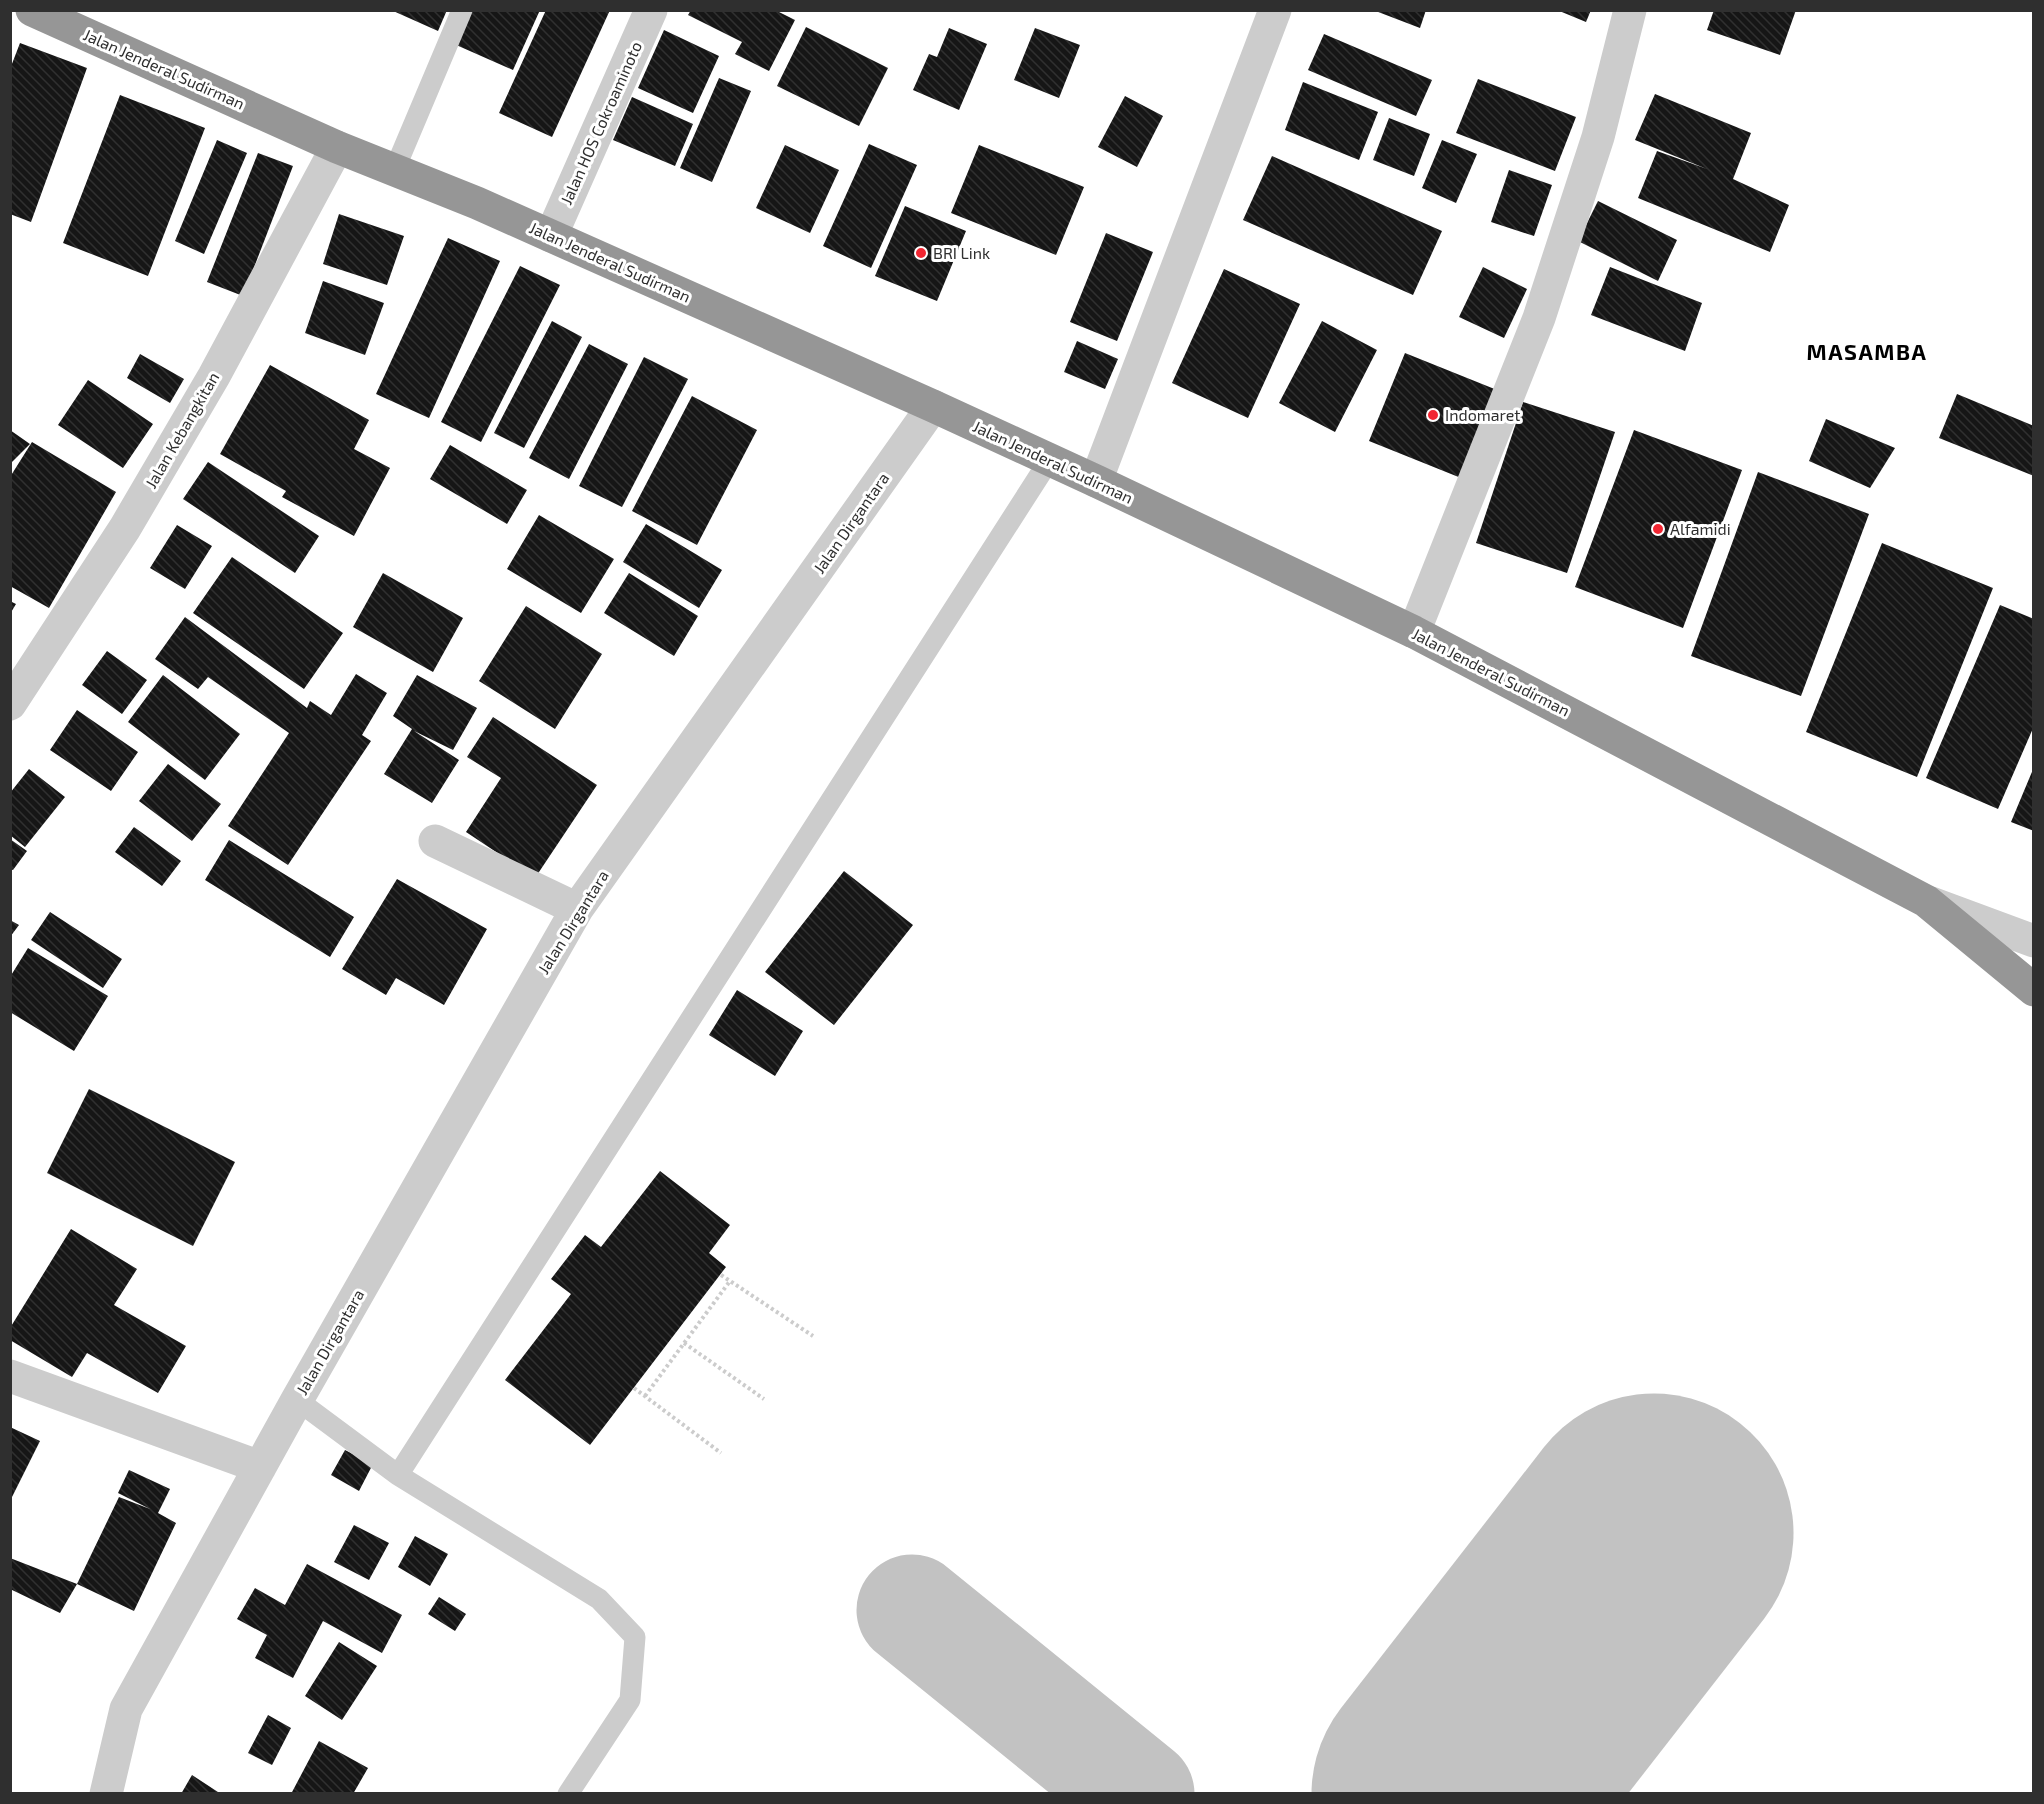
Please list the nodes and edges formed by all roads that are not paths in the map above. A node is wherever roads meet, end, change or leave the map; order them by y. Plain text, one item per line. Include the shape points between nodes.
1 (32, 10) edge
2 (462, 10) edge
3 (651, 10) edge
4 (1275, 10) edge
5 (1630, 10) edge
6 (81, 20) edge
7 (337, 147) junction
8 (394, 171) junction
9 (551, 236) junction
10 (933, 406) junction
11 (1050, 459) junction
12 (1096, 481) junction
13 (1414, 632) junction
14 (10, 704) edge
15 (435, 840) dead end
16 (1926, 901) junction
17 (577, 909) junction
18 (2034, 940) edge
19 (2034, 990) edge
20 (10, 1376) edge
21 (297, 1400) junction
22 (260, 1467) junction
23 (398, 1474) junction
24 (106, 1794) edge
25 (568, 1794) edge

1 - 6 highway, Jalan Jenderal Sudirman
2 - 8 lane
3 - 9 street, Jalan HOS Cokroaminoto
4 - 12 street
5 - 13 street via 1598,137 1539,318
6 - 7 highway, Jalan Jenderal Sudirman
7 - 8 highway, Jalan Jenderal Sudirman
7 - 14 street, Jalan Kebangkitan via 214,376 125,528
8 - 9 highway, Jalan Jenderal Sudirman
9 - 10 highway, Jalan Jenderal Sudirman
10 - 11 highway, Jalan Jenderal Sudirman
10 - 17 street, Jalan Dirgantara
11 - 12 highway, Jalan Jenderal Sudirman
11 - 23 lane
12 - 13 highway, Jalan Jenderal Sudirman
13 - 16 highway, Jalan Jenderal Sudirman
15 - 17 street
16 - 18 street
16 - 19 highway, Jalan Jenderal Sudirman
17 - 21 street, Jalan Dirgantara
20 - 22 street
21 - 22 street, Jalan Dirgantara
21 - 23 lane
22 - 24 street, Jalan Dirgantara via 126,1709
23 - 25 lane via 599,1599 635,1637 630,1700

